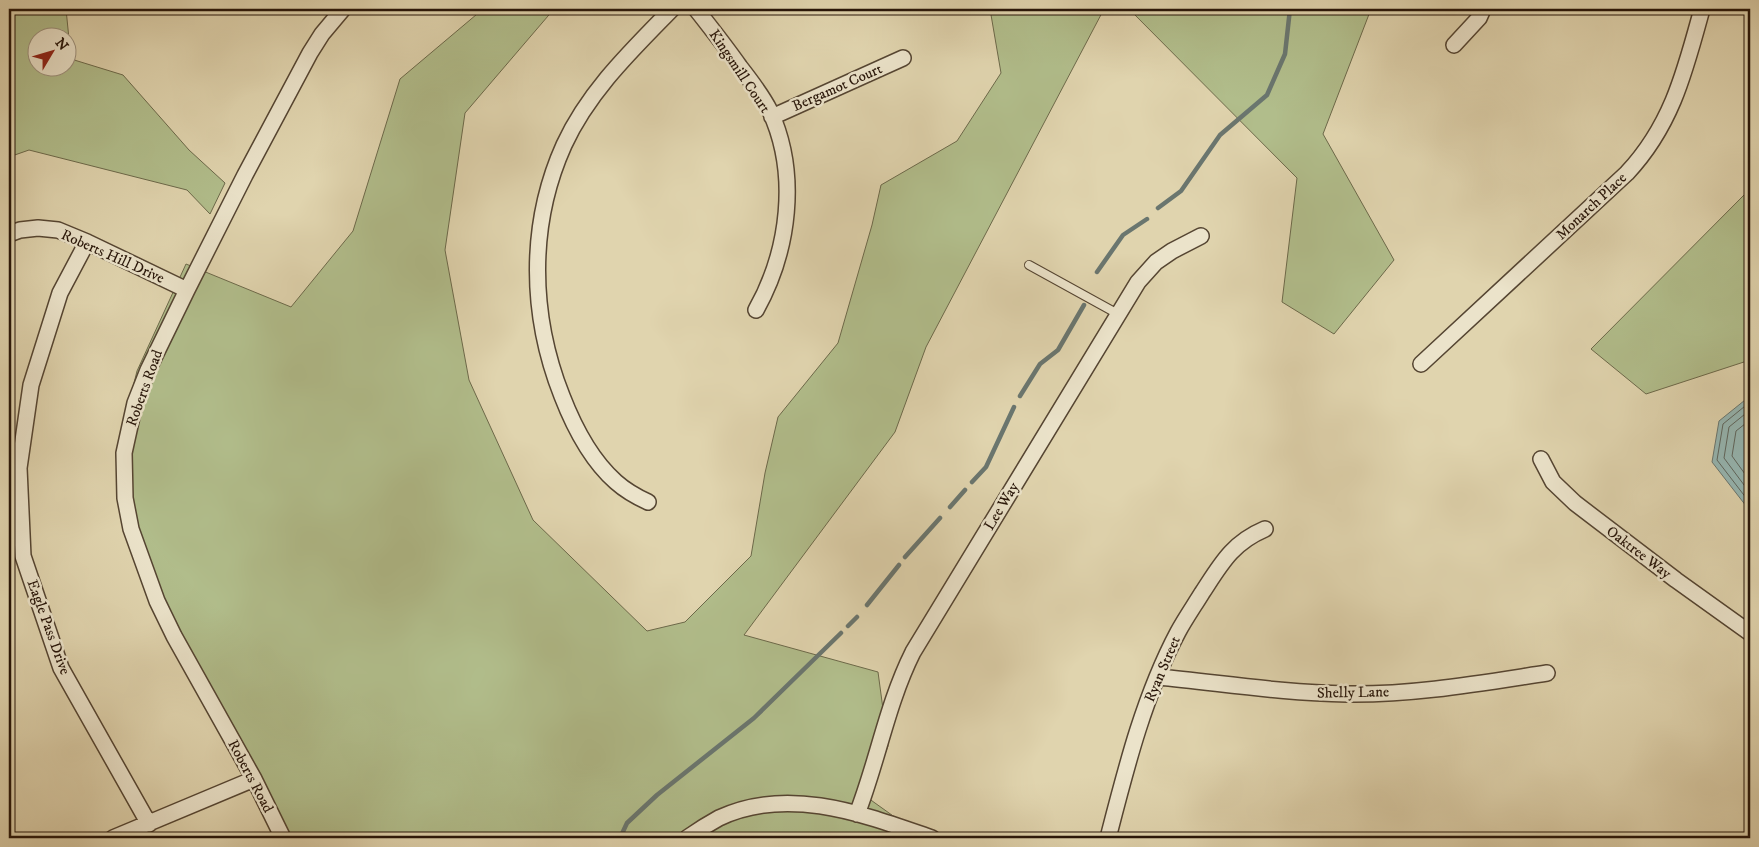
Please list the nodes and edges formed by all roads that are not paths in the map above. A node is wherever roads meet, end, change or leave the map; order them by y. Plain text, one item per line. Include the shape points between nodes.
1 (342, 9) edge
2 (672, 9) edge
3 (696, 9) edge
4 (1483, 9) edge
5 (1702, 9) edge
6 (1454, 45) dead end
7 (903, 58) dead end
8 (772, 117) junction
9 (9, 234) edge
10 (1201, 236) dead end
11 (87, 242) junction
12 (1029, 265) dead end
13 (187, 290) junction
14 (756, 310) dead end
15 (1118, 314) junction
16 (1421, 364) dead end
17 (1540, 459) dead end
18 (648, 502) dead end
19 (1265, 529) dead end
20 (1750, 633) edge
21 (1547, 673) dead end
22 (1158, 677) junction
23 (254, 779) junction
24 (857, 814) junction
25 (149, 824) junction
26 (114, 838) edge
27 (282, 838) edge
28 (687, 838) edge
29 (932, 838) edge
30 (1108, 838) edge

1 - 13 street, Roberts Road via 310,53
2 - 18 street via 605,79 565,144 544,204 537,270 539,309 547,356 578,433 616,483
3 - 8 street, Kingsmill Court via 752,83
4 - 6 street via 1479,18
5 - 16 street, Monarch Place via 1678,90 1664,123 1648,148
7 - 8 street, Bergamot Court
8 - 14 street, Kingsmill Court via 786,171 787,207 773,274
9 - 11 street, Roberts Hill Drive via 38,228 58,230
10 - 15 street, Lee Way via 1156,262 1138,282
11 - 13 street, Roberts Hill Drive
11 - 25 street, Eagle Pass Drive via 60,294 31,385 19,468 23,556 61,668
12 - 15 lane
13 - 23 street, Roberts Road via 148,370 136,403 124,454 125,498 131,528 157,601
15 - 24 street, Lee Way via 913,652 895,693
17 - 20 street, Oaktree Way via 1553,482 1575,503
19 - 22 street, Ryan Street via 1248,536 1221,564 1179,630
21 - 22 street, Shelly Lane via 1447,687 1349,694 1252,689
22 - 30 street, Ryan Street via 1123,778
23 - 25 street
23 - 27 street, Roberts Road
24 - 28 street via 798,804 768,805 721,817
24 - 29 street
25 - 26 street

